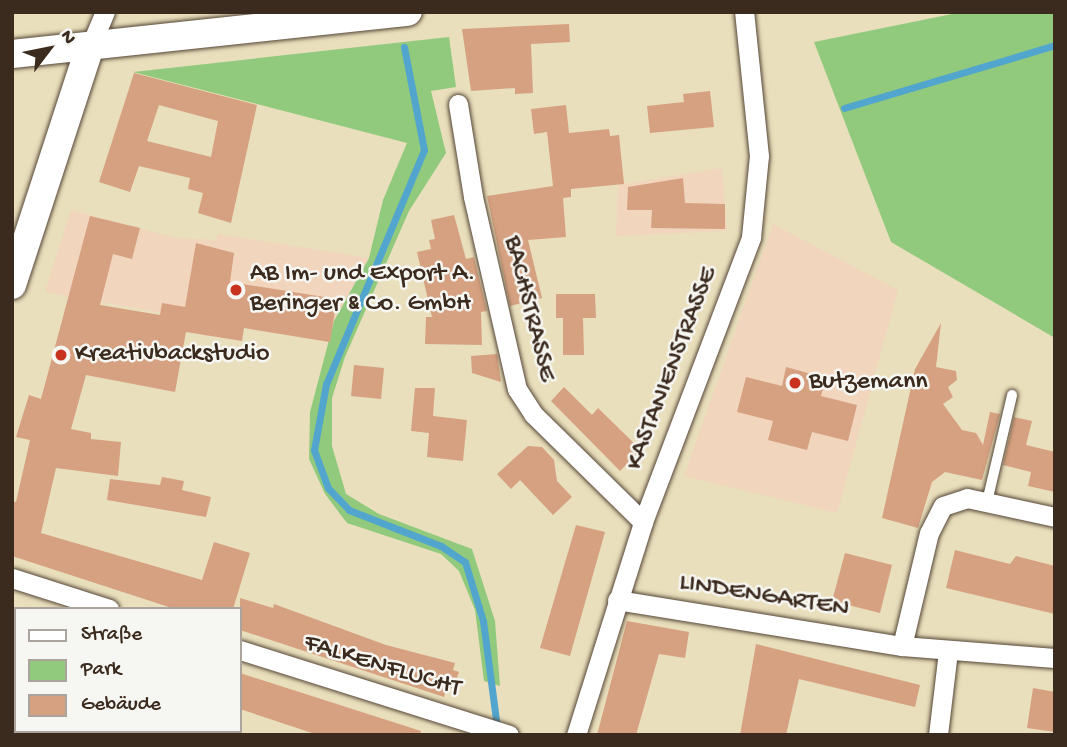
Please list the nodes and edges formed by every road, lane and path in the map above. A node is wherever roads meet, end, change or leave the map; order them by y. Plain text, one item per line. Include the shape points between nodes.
1 (105, 12) edge
2 (408, 12) edge
3 (744, 12) edge
4 (90, 47) junction
5 (12, 54) edge
6 (458, 104) dead end
7 (12, 285) edge
8 (1012, 395) dead end
9 (987, 502) junction
10 (1055, 517) edge
11 (643, 522) junction
12 (12, 578) edge
13 (617, 600) junction
14 (103, 607) edge
15 (902, 646) junction
16 (948, 650) junction
17 (242, 651) edge
18 (1055, 658) edge
19 (471, 727) edge
20 (509, 735) edge
21 (576, 735) edge
22 (938, 735) edge

1 - 4 street
2 - 4 main road
3 - 11 street, KASTANIENSTRASSE via 758,156 751,237
4 - 5 main road
4 - 7 main road
6 - 11 street, BACHSTRASSE via 472,197 517,389 533,414
8 - 9 lane
9 - 10 street
9 - 15 street via 967,498 943,506 929,533
11 - 13 street, KASTANIENSTRASSE
12 - 14 street
13 - 15 street, LINDENGARTEN
13 - 21 street, KASTANIENSTRASSE
15 - 16 street, LINDENGARTEN
16 - 18 street, LINDENGARTEN
16 - 22 street
17 - 19 street, FALKENFLUCHT
19 - 20 street, FALKENFLUCHT

